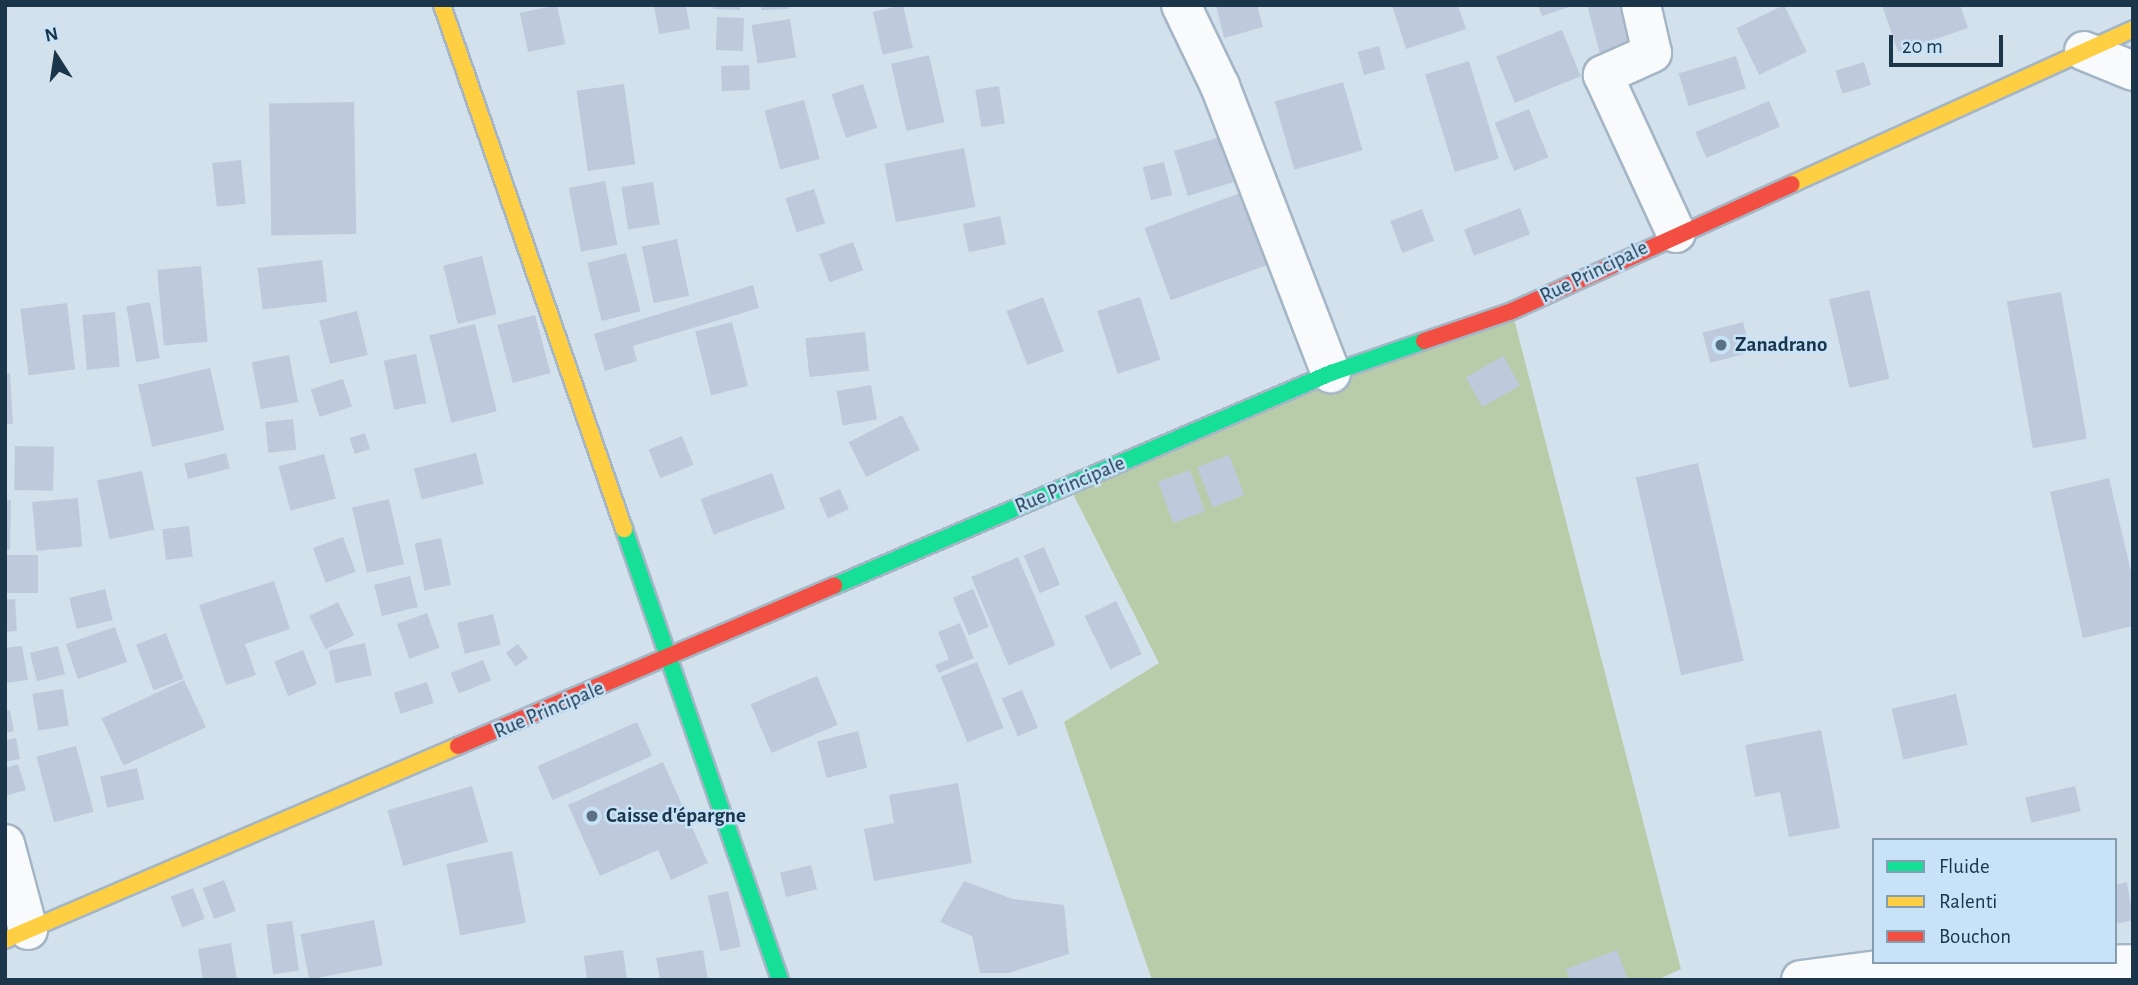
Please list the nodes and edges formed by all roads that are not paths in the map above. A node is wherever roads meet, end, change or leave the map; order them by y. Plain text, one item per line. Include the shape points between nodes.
1 (442, 5) edge
2 (1181, 5) edge
3 (1641, 5) edge
4 (2133, 29) edge
5 (2084, 51) junction
6 (2133, 71) edge
7 (1675, 233) junction
8 (1331, 373) junction
9 (671, 658) junction
10 (5, 844) edge
11 (17, 935) edge
12 (2133, 964) edge
13 (1902, 973) edge
14 (780, 980) edge
15 (1801, 980) edge

1 - 9 main road
2 - 8 street via 1220,86
3 - 7 street via 1652,53 1603,75
4 - 5 main road, Rue Principale
5 - 6 street
5 - 7 main road, Rue Principale
7 - 8 main road, Rue Principale via 1513,311
8 - 9 main road, Rue Principale
9 - 11 main road, Rue Principale
9 - 14 main road
10 - 11 street
12 - 13 street
13 - 15 street

